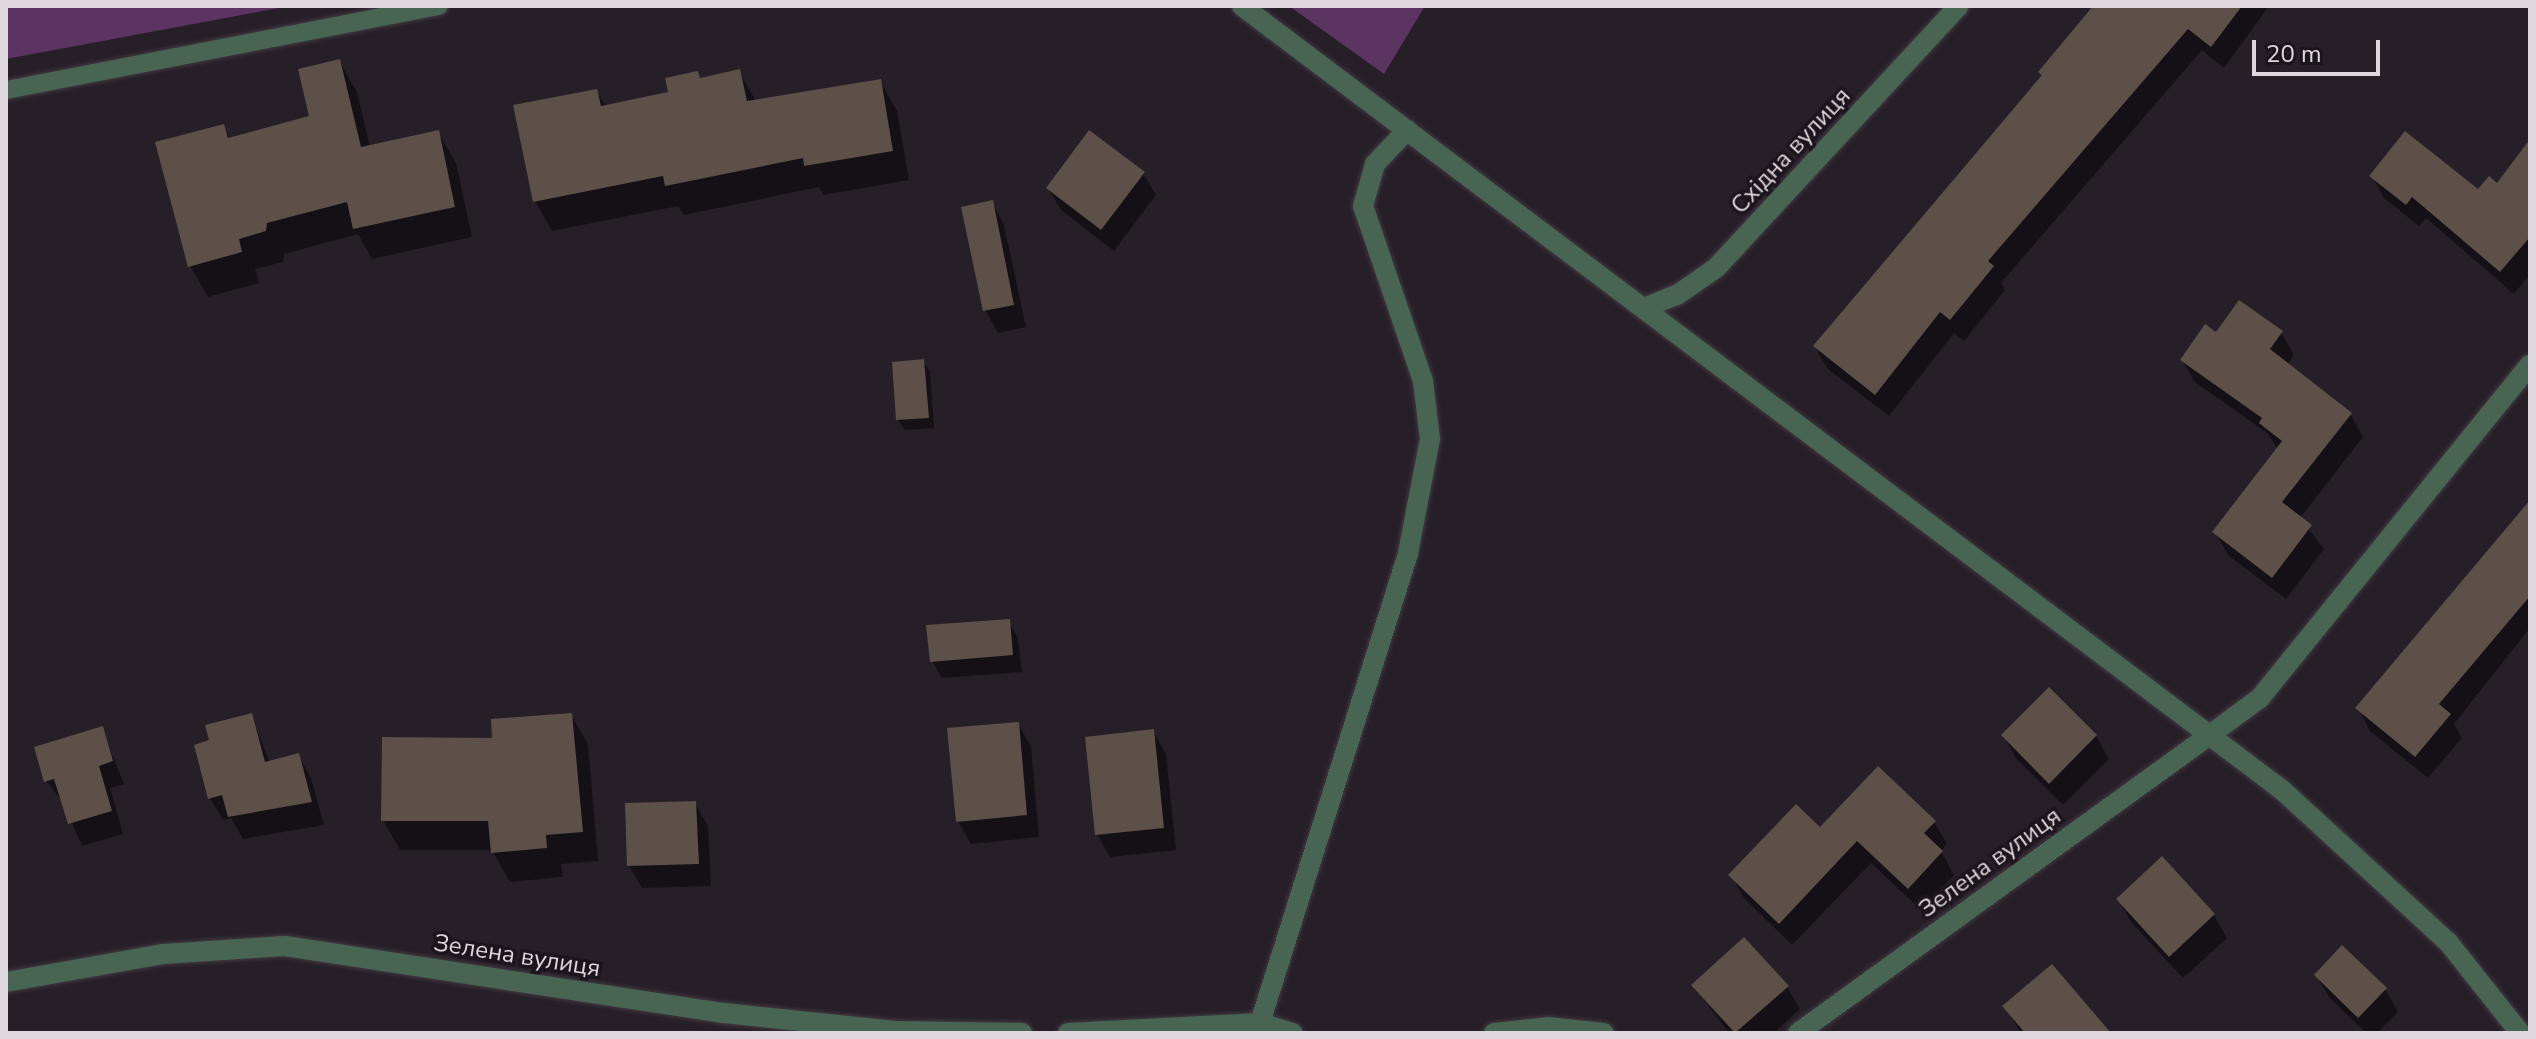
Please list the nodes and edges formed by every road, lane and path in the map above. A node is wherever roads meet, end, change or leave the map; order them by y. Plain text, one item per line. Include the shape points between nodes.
1 (439, 6) edge
2 (1242, 6) edge
3 (1959, 6) edge
4 (6, 90) edge
5 (1407, 130) junction
6 (1644, 308) junction
7 (2530, 364) edge
8 (2211, 734) junction
9 (6, 982) edge
10 (1260, 1023) junction
11 (1022, 1033) edge
12 (1068, 1033) edge
13 (1293, 1033) edge
14 (1494, 1033) edge
15 (1604, 1033) edge
16 (1798, 1033) edge
17 (2520, 1033) edge

1 - 4 lane
2 - 5 street
3 - 6 street, Східна вулиця via 1716,268 1677,295
5 - 6 street
5 - 10 street via 1375,164 1363,206 1423,381 1430,439 1408,553
6 - 8 street
7 - 8 street, Зелена вулиця via 2260,698
8 - 16 street, Зелена вулиця
8 - 17 street via 2282,790 2448,942
9 - 11 street, Зелена вулиця via 163,954 285,946 724,1013 895,1031
10 - 12 street
10 - 13 street
14 - 15 street via 1548,1027

